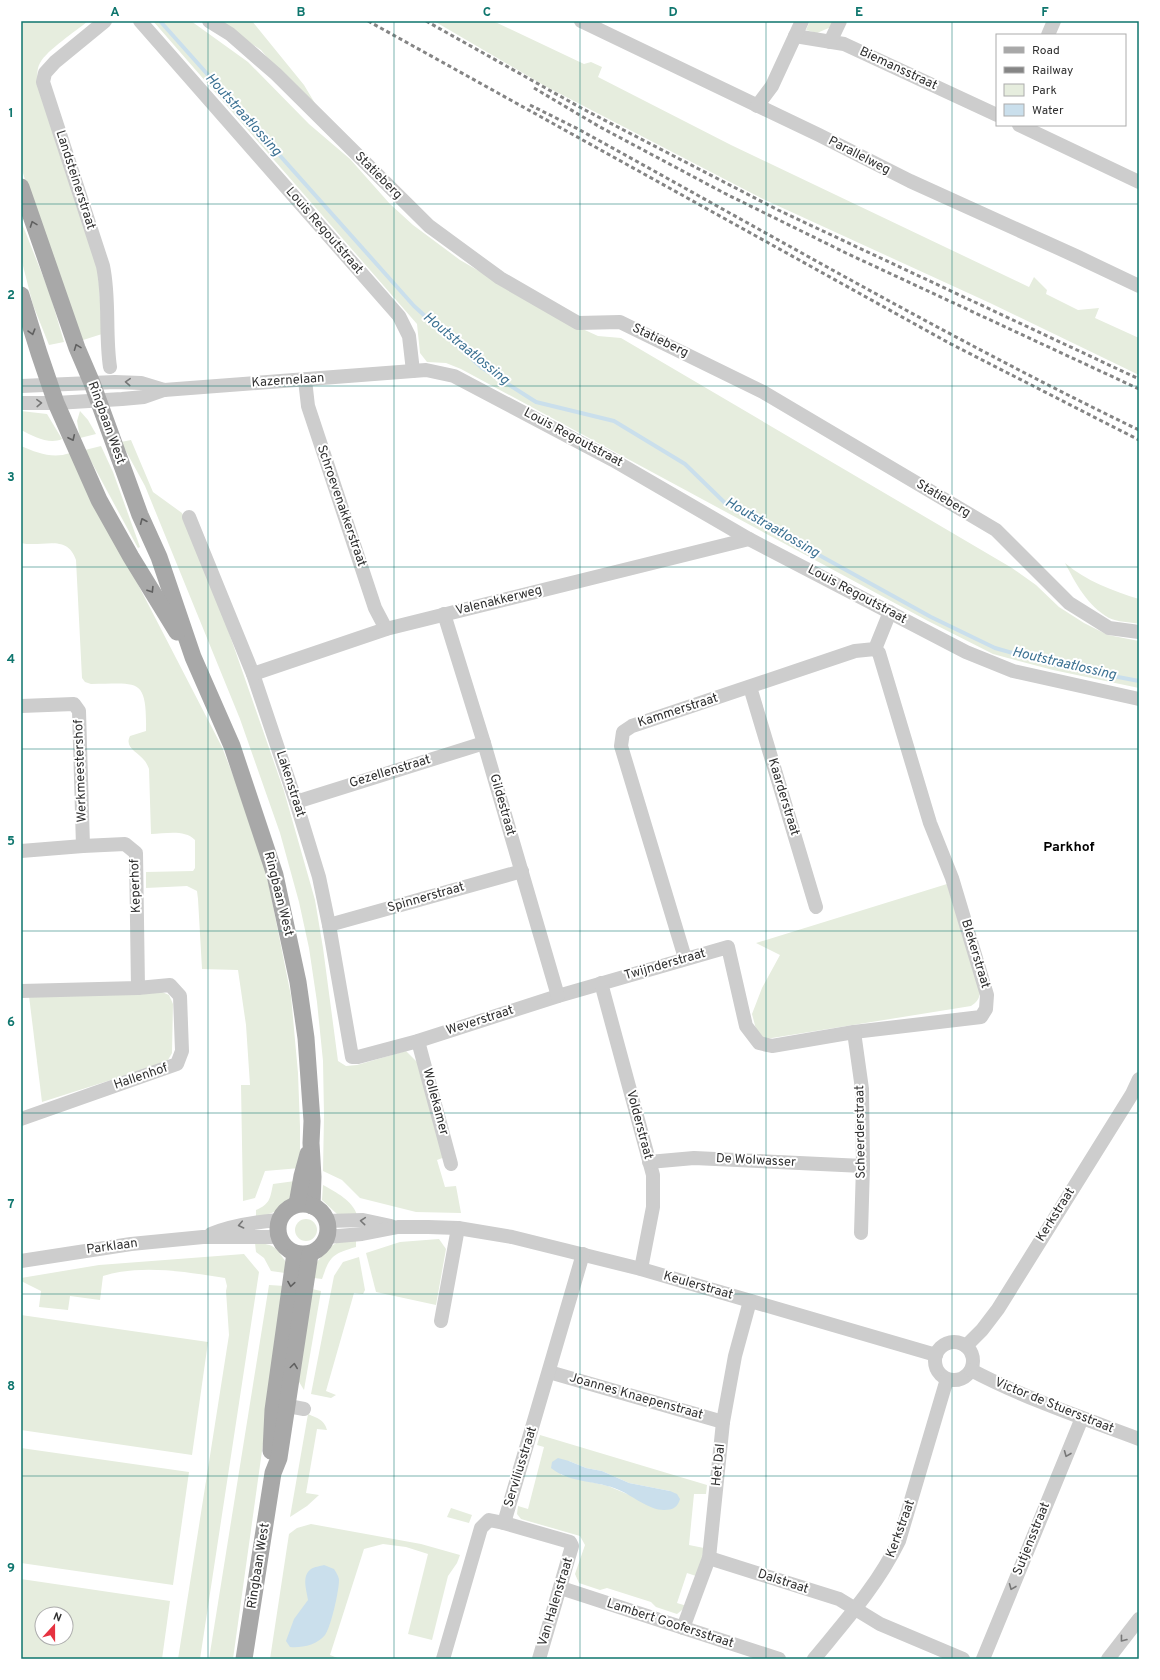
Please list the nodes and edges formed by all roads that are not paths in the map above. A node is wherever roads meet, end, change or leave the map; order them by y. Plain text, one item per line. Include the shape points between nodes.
1 (105, 21) edge
2 (140, 21) edge
3 (209, 21) edge
4 (581, 21) edge
5 (802, 21) edge
6 (840, 21) edge
7 (1054, 21) edge
8 (1048, 34) edge
9 (795, 36) junction
10 (830, 42) junction
11 (757, 106) junction
12 (996, 115) edge
13 (1021, 126) edge
14 (1139, 182) edge
15 (21, 187) edge
16 (1139, 286) edge
17 (21, 295) edge
18 (110, 367) dead end
19 (413, 371) junction
20 (304, 380) junction
21 (92, 383) junction
22 (50, 384) junction
23 (21, 386) edge
24 (164, 390) junction
25 (98, 400) junction
26 (21, 403) edge
27 (56, 403) junction
28 (189, 516) dead end
29 (749, 539) junction
30 (890, 612) junction
31 (444, 614) junction
32 (386, 629) junction
33 (1139, 632) edge
34 (875, 649) junction
35 (193, 658) junction
36 (253, 674) junction
37 (750, 688) junction
38 (1139, 699) edge
39 (21, 706) edge
40 (484, 743) junction
41 (296, 802) junction
42 (83, 846) junction
43 (21, 851) edge
44 (522, 871) junction
45 (816, 907) dead end
46 (329, 925) junction
47 (728, 947) joint
48 (685, 958) junction
49 (601, 983) junction
50 (138, 988) junction
51 (21, 991) edge
52 (558, 996) junction
53 (854, 1032) junction
54 (418, 1041) junction
55 (358, 1057) joint
56 (1139, 1079) edge
57 (21, 1119) edge
58 (649, 1162) junction
59 (451, 1164) dead end
60 (863, 1166) junction
61 (305, 1205) junction
62 (279, 1220) junction
63 (458, 1228) junction
64 (327, 1229) junction
65 (861, 1233) dead end
66 (203, 1237) junction
67 (279, 1237) junction
68 (303, 1254) junction
69 (583, 1254) junction
70 (21, 1261) edge
71 (641, 1269) junction
72 (750, 1301) junction
73 (441, 1321) dead end
74 (966, 1346) junction
75 (936, 1355) junction
76 (971, 1370) junction
77 (549, 1372) junction
78 (947, 1379) junction
79 (1082, 1418) junction
80 (723, 1422) junction
81 (1139, 1439) edge
82 (504, 1522) junction
83 (709, 1558) junction
84 (561, 1588) junction
85 (855, 1610) junction
86 (1139, 1619) edge
87 (683, 1628) junction
88 (244, 1659) edge
89 (442, 1659) edge
90 (539, 1659) edge
91 (779, 1659) edge
92 (814, 1659) edge
93 (963, 1659) edge
94 (982, 1659) edge
95 (1108, 1659) edge

1 - 18 street, Landsteinerstraat via 55,62 45,73 43,82 103,266 107,285
2 - 19 street, Louis Regoutstraat via 399,316 409,336
3 - 33 street, Statieberg via 230,34 276,74 429,226 500,278 578,323 620,322 763,392 996,530 1069,603 1109,628
4 - 11 street, Parallelweg
5 - 9 street
6 - 10 street
7 - 8 street
9 - 10 street, Biemansstraat
9 - 11 street via 772,86
10 - 12 street, Biemansstraat via 844,44
11 - 16 street, Parallelweg via 910,181
13 - 14 street
21 -> 15 main road, Ringbaan West via 77,348
17 -> 22 main road, Ringbaan West
19 - 20 street, Kazernelaan
19 - 29 street, Louis Regoutstraat via 438,371 470,383 614,460
20 - 24 street, Kazernelaan
20 - 32 street, Schroevenakkerstraat via 308,406 376,608
21 - 22 street, Kazernelaan
24 -> 21 street, Kazernelaan via 142,383
21 - 25 main road, Ringbaan West
22 - 23 street, Kazernelaan
22 - 27 main road, Ringbaan West
24 - 25 street, Kazernelaan via 144,397
25 - 27 street, Kazernelaan
35 -> 25 main road, Ringbaan West via 159,557
26 -> 27 street, Kazernelaan
27 -> 35 main road, Ringbaan West via 99,500
28 - 36 street, Lakenstraat
29 - 30 street, Louis Regoutstraat
29 - 31 street, Valenakkerweg
30 - 34 street
30 - 38 street, Louis Regoutstraat via 966,652 1013,671
31 - 32 street, Valenakkerweg
31 - 40 street, Gildestraat
32 - 36 street, Valenakkerweg
34 - 37 street, Kammerstraat via 855,651
34 - 53 street, Blekerstraat via 879,653 930,823 952,878 987,995 986,1009 981,1016
35 - 61 main road, Ringbaan West via 232,746 275,874 298,982 306,1038 314,1177
36 - 41 street, Lakenstraat
37 - 45 street, Kaarderstraat
37 - 48 street, Kammerstraat via 632,726 623,732 621,746
39 - 42 street, Werkmeestershof via 74,704 79,711
40 - 41 street, Gezellenstraat
40 - 44 street, Gildestraat
41 - 46 street, Lakenstraat via 319,877
42 - 43 street, Keperhof
42 - 50 street, Keperhof via 125,844 136,853
44 - 46 street, Spinnerstraat
44 - 52 street, Gildestraat
46 - 55 street, Lakenstraat via 352,1057
47 - 48 street, Twijnderstraat
47 - 53 street, Blekerstraat via 746,1026 759,1043 772,1046
48 - 49 street, Twijnderstraat
49 - 52 street, Weverstraat
49 - 58 street, Volderstraat
50 - 51 street, Hallenhof
50 - 57 street, Hallenhof via 170,985 180,996 182,1051 177,1064
52 - 54 street, Weverstraat
53 - 60 street, Scheerderstraat via 862,1089
54 - 55 street, Weverstraat
54 - 59 street, Wollekamer
56 - 74 street, Kerkstraat via 998,1309
58 - 60 street, De Wolwasser via 694,1158
58 - 71 street, Volderstraat via 653,1175 653,1207
60 - 65 street, Scheerderstraat
61 - 62 main road via 286,1210
61 - 64 main road via 321,1212
62 -> 66 street, Parklaan via 228,1227
62 - 67 main road
63 - 64 street, Keulerstraat via 398,1228 362,1234
63 - 69 street, Keulerstraat via 512,1237
63 - 73 street
64 - 68 main road via 319,1249
66 - 67 street, Parklaan
66 - 70 street, Parklaan via 131,1244
67 - 68 main road via 285,1248
68 - 88 main road, Ringbaan West via 293,1401 273,1473
69 - 71 street, Keulerstraat
69 - 77 street, Serviliusstraat
71 - 72 street, Keulerstraat
72 - 75 street, Keulerstraat
72 - 80 street, Het Dal via 735,1356
74 - 75 street via 958,1342 949,1342 941,1347
74 - 76 street via 973,1356
75 - 78 street via 938,1371
76 - 78 street via 961,1379
76 - 79 street, Victor de Stuersstraat
77 - 80 street, Joannes Knaepenstraat
77 - 82 street, Serviliusstraat
78 - 85 street, Kerkstraat via 899,1541 872,1589
79 - 81 street, Victor de Stuersstraat
79 -> 94 street, Sutjensstraat
80 - 83 street, Het Dal
82 - 84 street, Van Halenstraat via 570,1542 572,1546
82 - 89 street, Serviliusstraat via 489,1520 481,1528
83 - 85 street, Dalstraat via 838,1599
83 - 87 street, Het Dal
84 - 87 street, Lambert Goofersstraat
84 - 90 street, Van Halenstraat
85 - 92 street, Kerkstraat
85 - 93 street, Dalstraat via 880,1624
86 -> 95 street
87 - 91 street, Lambert Goofersstraat

